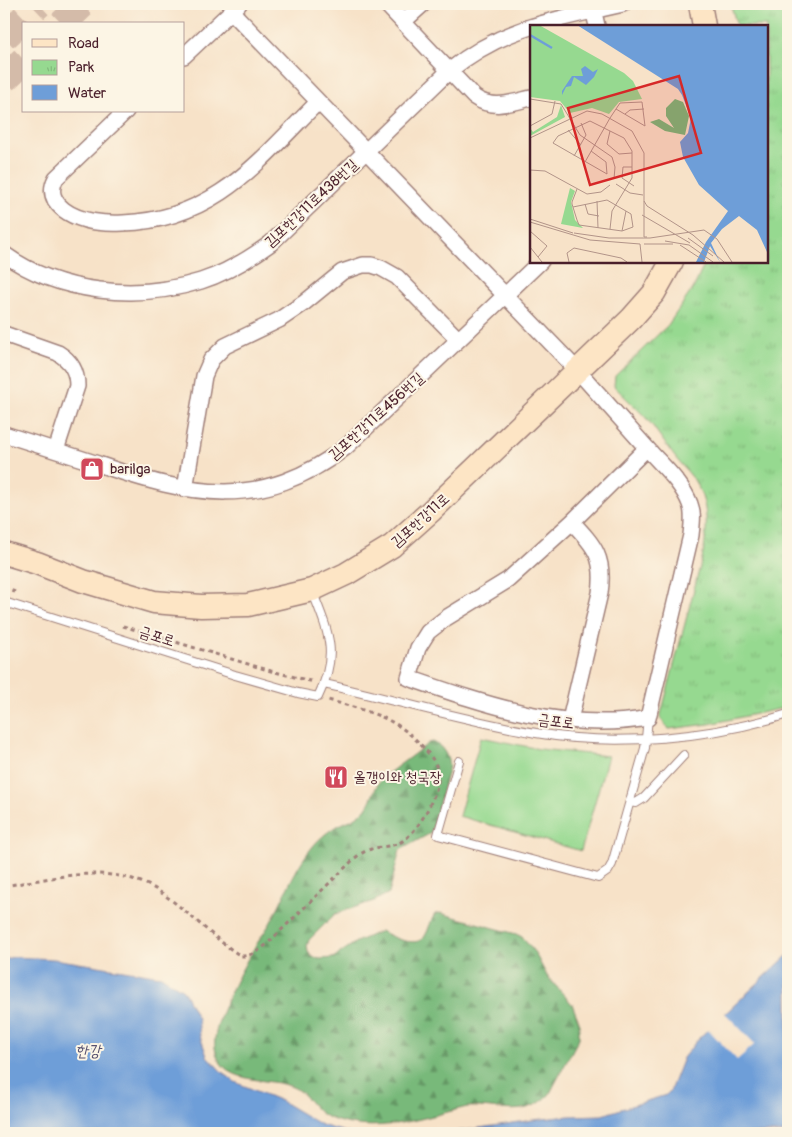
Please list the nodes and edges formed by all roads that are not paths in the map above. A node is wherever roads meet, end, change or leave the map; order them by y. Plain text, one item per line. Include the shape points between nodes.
1 (386, 4) edge
2 (423, 4) edge
3 (623, 4) edge
4 (700, 4) edge
5 (235, 7) edge
6 (593, 7) edge
7 (403, 22) junction
8 (534, 25) edge
9 (597, 25) edge
10 (704, 25) edge
11 (530, 26) edge
12 (185, 55) edge
13 (449, 71) junction
14 (530, 98) edge
15 (318, 102) junction
16 (125, 112) edge
17 (366, 151) junction
18 (4, 254) edge
19 (540, 262) edge
20 (671, 262) edge
21 (506, 295) junction
22 (4, 334) edge
23 (458, 339) junction
24 (578, 371) junction
25 (4, 434) edge
26 (647, 448) junction
27 (56, 450) junction
28 (185, 489) junction
29 (572, 522) junction
30 (4, 553) edge
31 (4, 561) edge
32 (83, 581) junction
33 (312, 590) junction
34 (4, 602) edge
35 (324, 684) junction
36 (788, 714) edge
37 (648, 718) junction
38 (570, 720) junction
39 (647, 738) junction
40 (684, 755) dead end
41 (460, 760) dead end
42 (630, 802) junction

1 - 7 street
2 - 7 street
3 - 6 street, 김포한강11로438번길
4 - 10 main road
5 - 12 street
5 - 15 street
6 - 8 street, 김포한강11로438번길
6 - 9 street
7 - 13 street
11 - 13 street, 김포한강11로438번길 via 468,56
13 - 14 street via 474,97 487,104
13 - 17 street, 김포한강11로438번길
15 - 16 street via 237,181 187,211 154,220 116,224 66,212 52,194 53,183
15 - 17 street
17 - 18 street, 김포한강11로438번길 via 270,243 239,264 201,281 159,290 99,290 40,274
17 - 21 street
19 - 21 street, 김포한강11로456번길
20 - 24 main road, 김포한강11로 via 643,306
21 - 23 street, 김포한강11로456번길
21 - 24 street
22 - 27 street via 58,353 75,371 77,386
23 - 28 street, 김포한강11로456번길 via 346,447 322,464 271,486 253,490 221,493
23 - 28 street via 390,272 362,265 342,272 279,320 232,341 211,360 204,376
24 - 26 street
24 - 33 main road, 김포한강11로 via 392,546
25 - 27 street, 김포한강11로456번길
26 - 29 street
26 - 37 street via 684,492 690,503 692,522
27 - 28 street, 김포한강11로456번길 via 141,479
29 - 38 street via 597,551 602,579
29 - 38 street via 508,580 428,632 418,648 409,678 506,709
30 - 32 main road, 김포한강11로
31 - 32 main road, 김포한강11로
32 - 33 main road, 김포한강11로 via 154,602 201,606 248,605
33 - 35 lane via 330,640 331,652
34 - 35 lane, 금포로 via 298,693 318,697
35 - 39 lane, 금포로 via 538,734
36 - 39 lane, 금포로 via 712,731
37 - 38 street via 619,722
37 - 39 lane
39 - 42 lane
40 - 42 lane via 644,798 636,803
41 - 42 lane via 438,835 598,878 612,864

